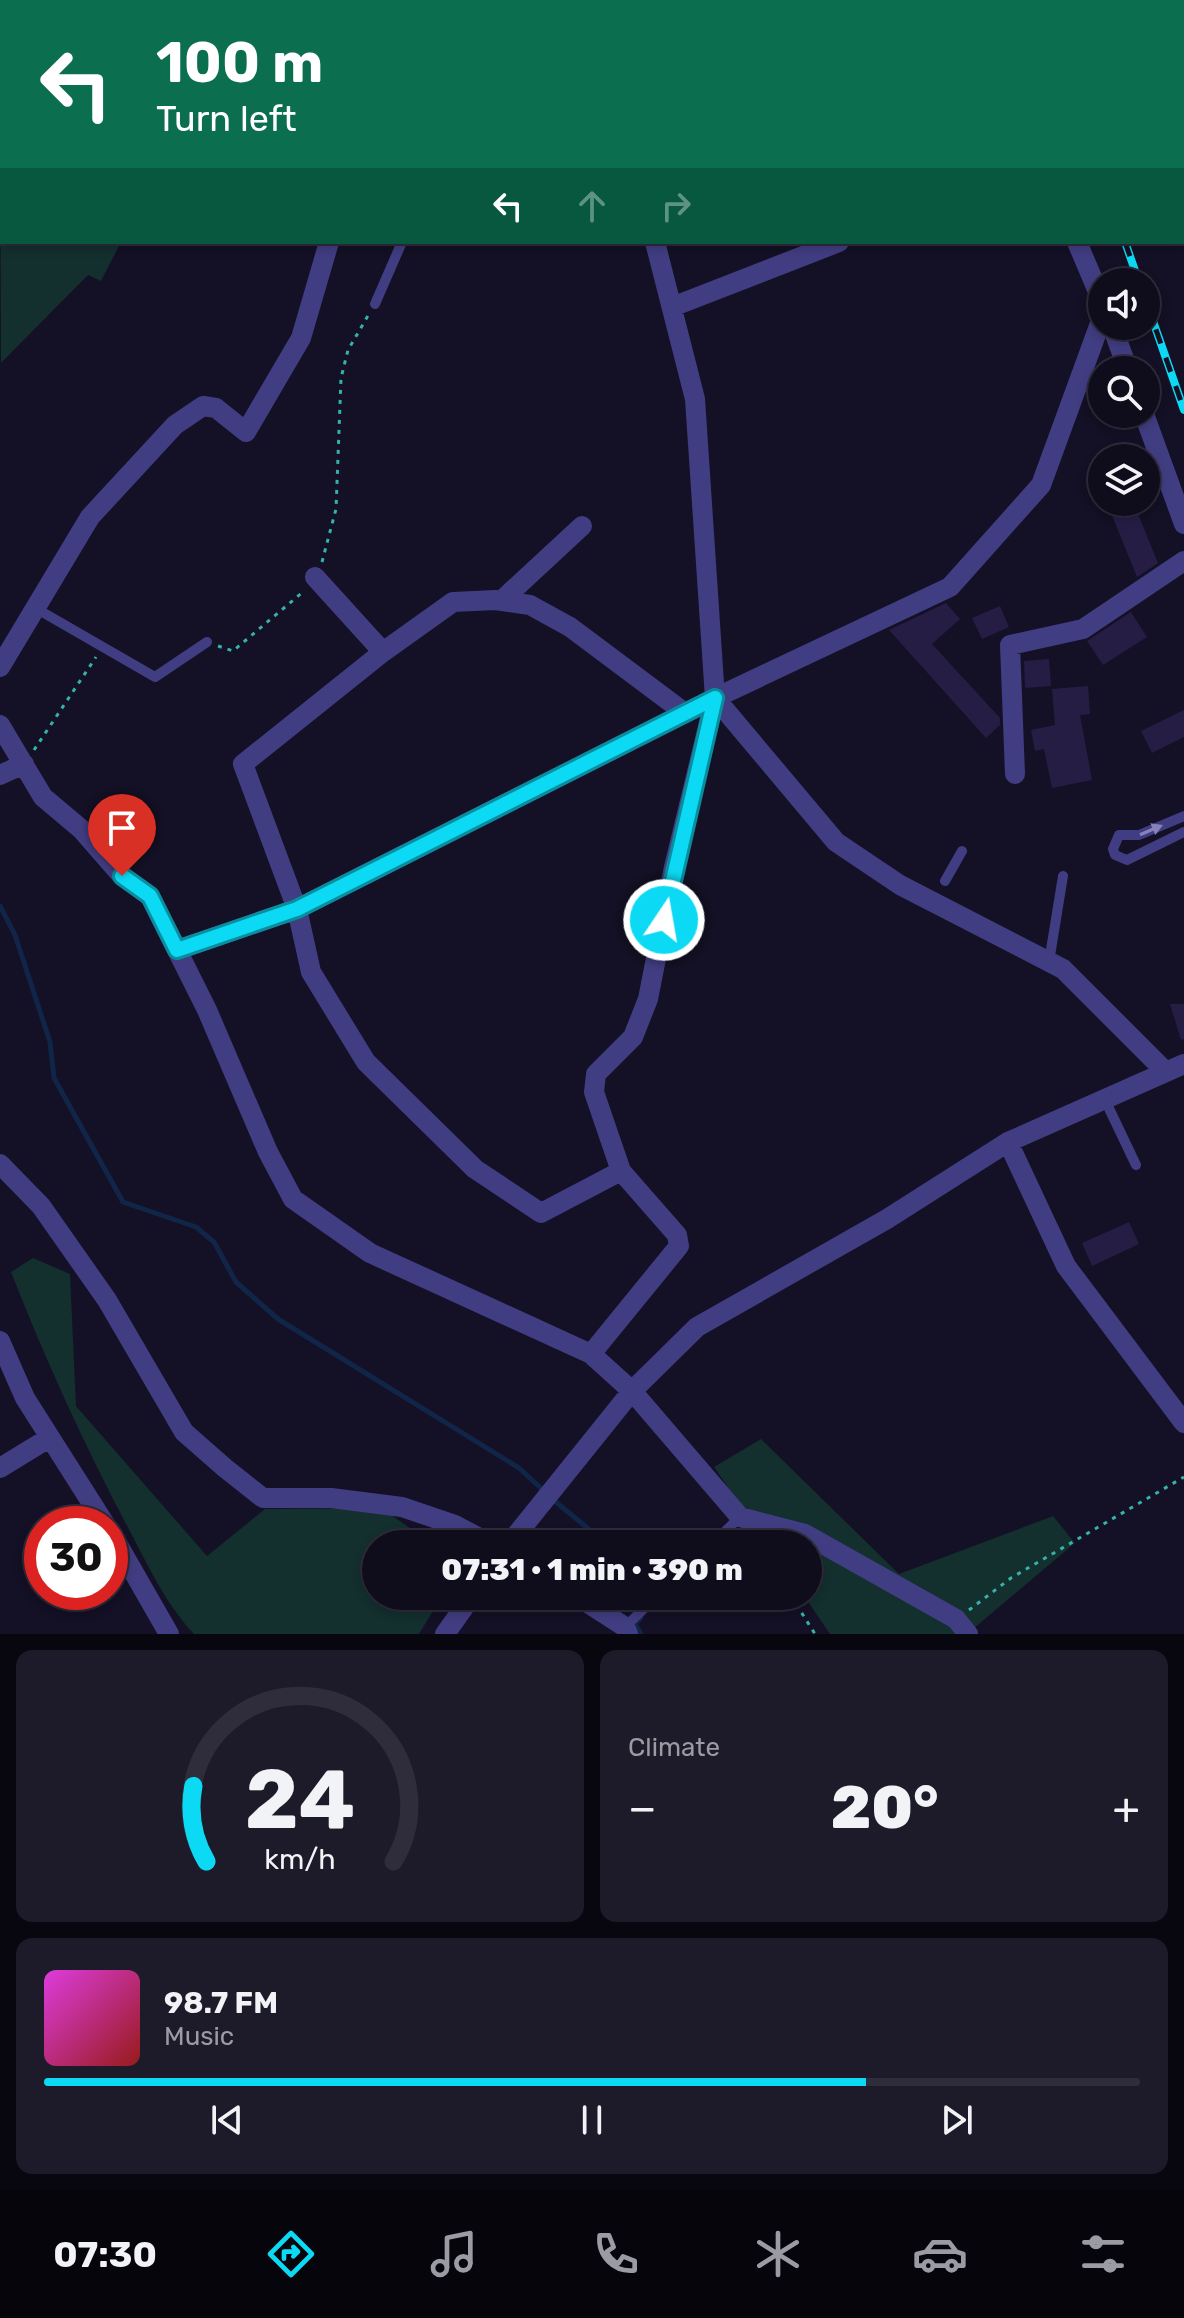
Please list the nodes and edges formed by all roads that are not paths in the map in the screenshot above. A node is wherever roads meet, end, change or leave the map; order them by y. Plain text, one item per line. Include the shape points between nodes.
1 (328, 244) edge
2 (401, 244) edge
3 (656, 244) edge
4 (834, 244) edge
5 (1078, 244) edge
6 (1088, 268) edge
7 (375, 304) road end
8 (672, 307) junction
9 (1094, 340) edge
10 (1149, 428) edge
11 (1184, 524) edge
12 (582, 526) dead end
13 (1184, 561) edge
14 (315, 577) road end
15 (501, 601) junction
16 (37, 609) junction
17 (207, 642) road end
18 (383, 652) junction
19 (0, 667) edge
20 (715, 698) junction
21 (685, 713) junction
22 (0, 725) edge
23 (24, 764) junction
24 (1015, 774) dead end
25 (0, 775) edge
26 (1184, 816) edge
27 (1184, 832) edge
28 (962, 851) dead end
29 (1063, 876) dead end
30 (945, 881) dead end
31 (297, 909) junction
32 (177, 950) junction
33 (1049, 962) junction
34 (1175, 1068) edge
35 (1105, 1100) junction
36 (1008, 1142) junction
37 (0, 1164) edge
38 (1136, 1165) dead end
39 (621, 1171) junction
40 (0, 1341) edge
41 (591, 1354) junction
42 (632, 1391) junction
43 (1184, 1423) edge
44 (49, 1438) junction
45 (0, 1468) edge
46 (93, 1506) edge
47 (740, 1517) junction
48 (464, 1530) edge
49 (520, 1530) edge
50 (727, 1530) edge
51 (128, 1562) edge
52 (462, 1610) edge
53 (598, 1610) edge
54 (645, 1610) edge
55 (962, 1627) edge
56 (627, 1630) edge
57 (169, 1634) edge
58 (445, 1634) edge

1 - 16 street via 301,338 246,432 216,408 203,406 175,425 90,517
2 - 7 lane
3 - 8 street
4 - 8 street
5 - 6 street
8 - 20 street via 695,399
9 - 20 street via 1041,485 950,587
10 - 11 street
12 - 15 street
13 - 24 street via 1083,629 1010,645
14 - 18 street
15 - 18 street via 453,602
15 - 21 street via 530,605 570,627
16 - 17 lane via 155,677
16 - 19 street
18 - 31 street via 243,764
20 - 21 street
20 - 33 street via 836,842 900,885
20 - 39 street via 648,999 633,1037 596,1074 594,1092
21 - 31 street
22 - 23 street
23 - 25 street
23 - 32 street via 43,797 81,829 122,876 150,896
27 -> 26 lane via 1127,860 1113,849 1119,835 1139,835
28 - 30 lane
29 - 33 lane
31 - 32 street
31 - 39 street via 311,972 366,1062 475,1169 541,1213
32 - 41 street via 293,1199 370,1253
33 - 34 street
34 - 35 street
35 - 36 street
35 - 38 lane
36 - 42 street via 887,1219 697,1327
36 - 43 street via 1066,1266
37 - 48 street via 41,1206 107,1300 184,1432 263,1498 331,1498 402,1507
39 - 41 street via 677,1235 679,1246
40 - 44 street
41 - 42 street
42 - 47 street
42 - 49 street
44 - 45 street
44 - 46 street
47 - 50 lane
47 - 55 street via 805,1534
51 - 57 street
52 - 58 street
53 - 56 street
54 - 56 lane

